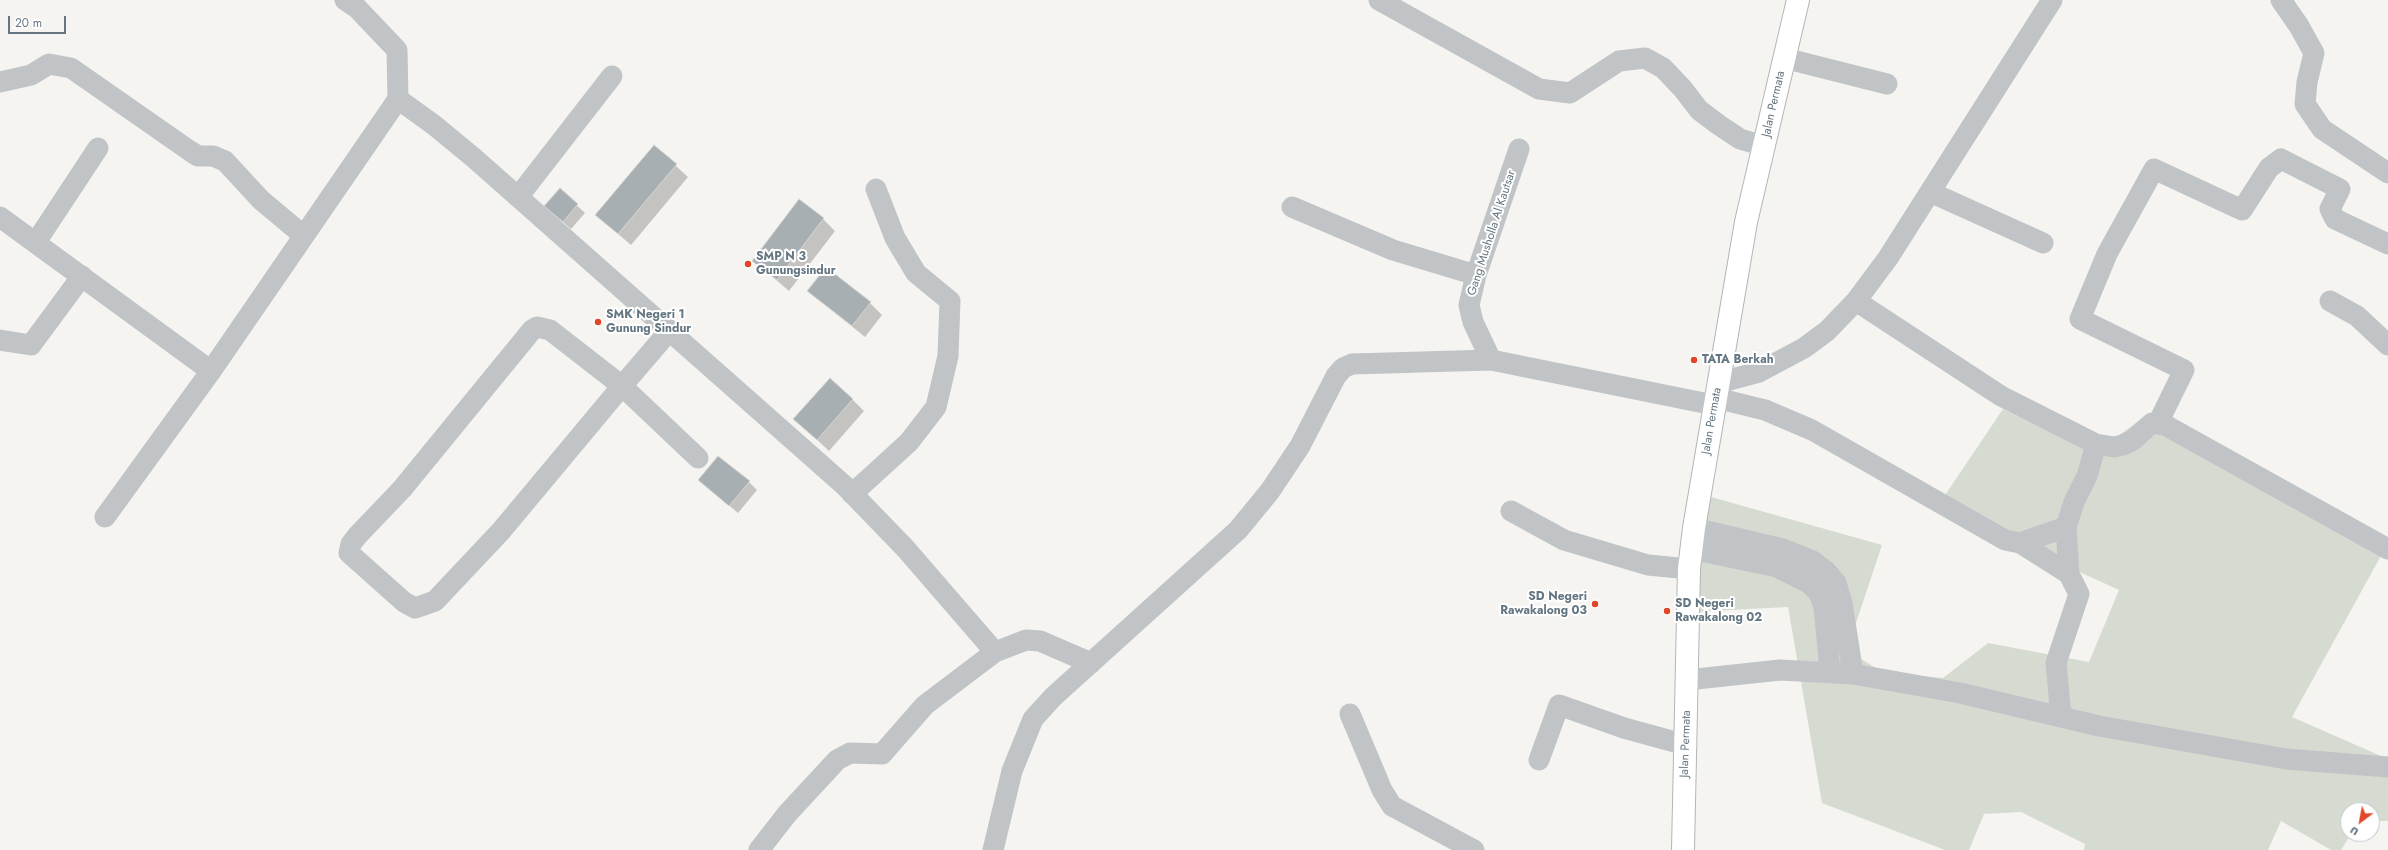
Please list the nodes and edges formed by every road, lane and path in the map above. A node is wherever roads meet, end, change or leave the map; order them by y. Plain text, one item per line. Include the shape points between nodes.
1 (1379, 0) edge
2 (1798, 0) edge
3 (2052, 0) edge
4 (2281, 0) edge
5 (355, 3) edge
6 (1784, 58) junction
7 (612, 76) dead end
8 (0, 82) edge
9 (1886, 84) dead end
10 (398, 99) junction
11 (1764, 146) junction
12 (98, 148) dead end
13 (1519, 149) dead end
14 (2388, 173) edge
15 (876, 189) dead end
16 (1930, 192) junction
17 (518, 197) junction
18 (1292, 208) dead end
19 (0, 217) edge
20 (304, 236) junction
21 (36, 242) junction
22 (2042, 243) dead end
23 (2388, 244) edge
24 (82, 276) junction
25 (1476, 276) junction
26 (1856, 301) junction
27 (2330, 301) dead end
28 (670, 330) junction
29 (0, 340) edge
30 (2388, 345) edge
31 (1491, 360) junction
32 (212, 371) junction
33 (622, 386) junction
34 (1716, 396) junction
35 (2158, 423) junction
36 (2096, 444) junction
37 (698, 458) dead end
38 (852, 494) junction
39 (1511, 512) dead end
40 (105, 517) dead end
41 (2066, 527) junction
42 (2020, 544) junction
43 (1691, 549) junction
44 (2388, 549) edge
45 (2069, 574) junction
46 (995, 652) junction
47 (1091, 663) junction
48 (1830, 671) junction
49 (1852, 674) junction
50 (1687, 680) junction
51 (1350, 714) dead end
52 (2061, 717) junction
53 (1686, 745) junction
54 (1539, 760) dead end
55 (2388, 767) edge
56 (759, 850) edge
57 (993, 850) edge
58 (1474, 850) edge
59 (1683, 850) edge

1 - 11 street via 1539,89 1570,93 1619,61 1645,58 1663,68 1699,110 1719,125 1740,139
2 - 6 main road, Jalan Permata
3 - 16 street
4 - 14 street via 2295,19 2314,54 2306,82 2305,104 2322,129
5 - 10 street via 398,50
6 - 9 street
6 - 11 main road, Jalan Permata
7 - 17 street
8 - 20 street via 31,75 49,64 71,68 198,156 214,156 225,161 262,200
10 - 17 street via 434,124
10 - 20 street
11 - 34 main road, Jalan Permata via 1746,222
12 - 21 street
13 - 25 street, Gang Musholla Al Kautsar
15 - 38 street via 895,238 916,273 950,301 948,356 936,407 909,442
16 - 22 street
16 - 26 street via 1888,258
17 - 28 street
18 - 25 street via 1392,250
19 - 21 street
20 - 32 street
21 - 24 street
23 - 35 street via 2335,219 2330,209 2340,189 2282,159 2269,168 2242,210 2154,169 2107,254 2080,319 2184,370
24 - 29 street via 31,345
24 - 32 street
25 - 31 street, Gang Musholla Al Kautsar via 1469,305 1473,322
26 - 34 street via 1827,331 1804,348
26 - 36 street via 2001,396
27 - 30 street via 2358,316
28 - 33 street
28 - 38 street
31 - 34 street
31 - 47 street via 1352,364 1343,368 1336,376 1300,446 1270,491 1238,530
32 - 40 street
33 - 33 street via 501,531 435,601 415,608 404,602 349,553 351,544 357,536 402,489 532,330 544,327 550,330
33 - 37 street
34 - 42 street via 1766,410 1812,430 2005,540
34 - 43 main road, Jalan Permata
35 - 36 street via 2152,423 2133,440 2123,445 2114,447
35 - 44 street
36 - 41 street via 2087,476 2074,502
38 - 46 street via 905,548
39 - 43 street via 1564,540 1648,565
41 - 42 street
41 - 45 street
42 - 45 street
43 - 48 street via 1777,567 1809,583 1819,593 1824,607
43 - 49 street via 1783,549 1813,561 1826,571 1836,583 1842,603
43 - 50 main road, Jalan Permata
45 - 52 street via 2079,594 2056,663
46 - 47 street via 1026,640 1040,641
46 - 56 street via 925,705 882,754 850,753 837,760 787,814
47 - 57 street via 1033,719 1012,771
48 - 49 street
48 - 50 street via 1780,670
49 - 52 street via 1960,693
50 - 53 main road, Jalan Permata
51 - 58 street via 1382,790 1392,806
52 - 55 street via 2286,759
53 - 54 street via 1624,728 1559,705
53 - 59 main road, Jalan Permata

